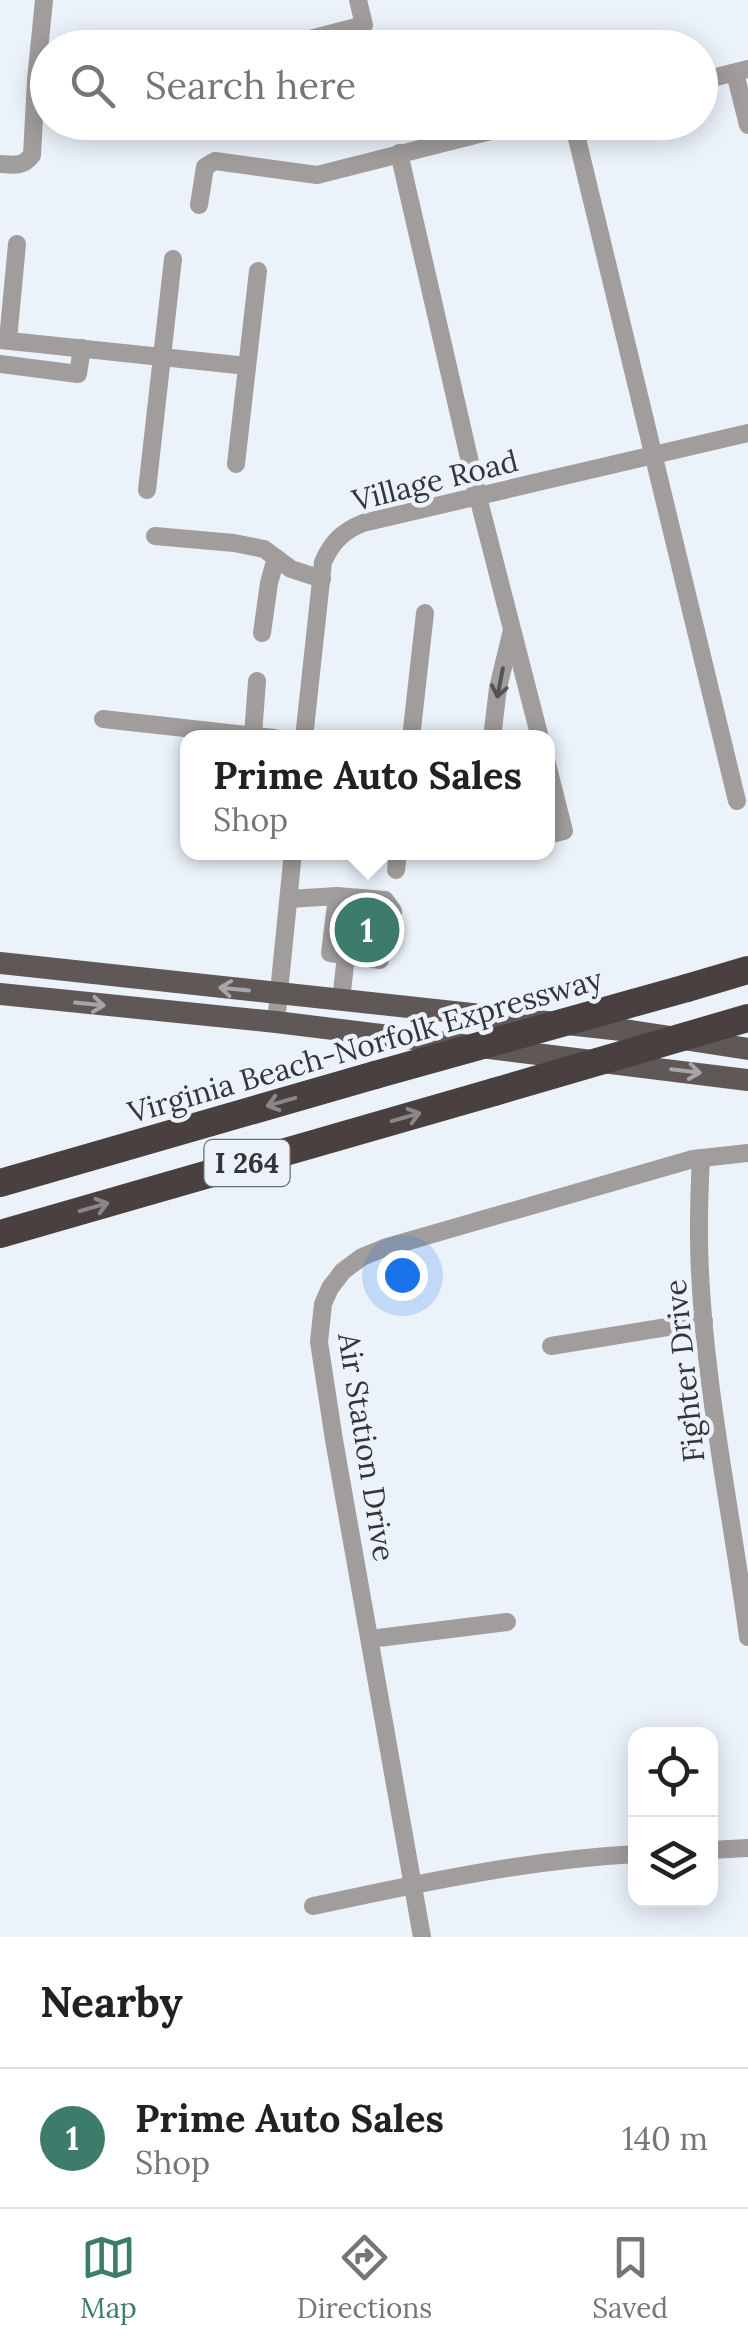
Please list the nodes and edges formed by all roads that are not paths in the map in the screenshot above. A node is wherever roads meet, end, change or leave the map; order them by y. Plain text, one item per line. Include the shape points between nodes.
1 (44, 0) edge
2 (358, 0) edge
3 (42, 30) edge
4 (345, 30) edge
5 (742, 71) edge
6 (748, 125) edge
7 (33, 140) edge
8 (453, 140) edge
9 (577, 140) edge
10 (399, 153) junction
11 (0, 164) edge
12 (199, 206) dead end
13 (17, 244) dead end
14 (173, 259) dead end
15 (258, 271) dead end
16 (4, 340) edge
17 (82, 348) junction
18 (162, 357) junction
19 (0, 364) edge
20 (247, 366) junction
21 (748, 433) edge
22 (653, 456) junction
23 (236, 464) dead end
24 (147, 490) dead end
25 (478, 497) junction
26 (155, 536) dead end
27 (276, 558) junction
28 (322, 579) junction
29 (425, 613) dead end
30 (512, 629) junction
31 (262, 634) dead end
32 (257, 681) dead end
33 (103, 719) dead end
34 (206, 730) edge
35 (253, 730) edge
36 (305, 730) edge
37 (412, 730) edge
38 (493, 730) edge
39 (538, 730) edge
40 (738, 801) dead end
41 (293, 860) edge
42 (337, 896) junction
43 (289, 899) junction
44 (392, 919) dead end
45 (346, 955) junction
46 (380, 960) dead end
47 (0, 963) edge
48 (748, 970) edge
49 (0, 994) edge
50 (280, 994) junction
51 (341, 1001) junction
52 (748, 1018) edge
53 (276, 1022) junction
54 (748, 1049) edge
55 (748, 1080) edge
56 (748, 1152) edge
57 (702, 1158) junction
58 (0, 1183) edge
59 (0, 1234) edge
60 (704, 1321) junction
61 (551, 1346) dead end
62 (506, 1622) dead end
63 (748, 1637) edge
64 (370, 1639) junction
65 (748, 1848) edge
66 (718, 1850) edge
67 (628, 1855) edge
68 (412, 1884) junction
69 (314, 1906) dead end
70 (422, 1937) edge

1 - 3 street
2 - 4 street via 364,25
5 - 6 street
7 - 11 street via 26,163
8 - 10 street
9 - 22 street
10 - 12 street via 317,174 215,161 205,167
10 - 25 street
13 - 16 street
14 - 18 street
15 - 20 street
16 - 17 street
17 - 18 street
17 - 19 street via 78,374
18 - 20 street
18 - 24 street
20 - 23 street
21 - 22 street, Village Road
22 - 25 street, Village Road
22 - 40 street
25 - 28 street, Village Road via 349,528 329,548
25 - 30 street
26 - 27 street via 234,543
27 - 28 street
27 - 31 street
28 - 36 street, Village Road
29 - 37 street
30 -> 38 street
30 - 39 street
32 - 35 street
33 - 34 street
41 - 43 street
42 - 43 street
42 - 44 street via 385,900
42 - 45 street via 330,953
43 - 50 street
45 - 46 street
45 - 51 street
50 -> 47 main road
48 -> 58 highway, Virginia Beach-Norfolk Expressway / I 264, bridge
49 -> 53 main road
50 - 51 main road
50 - 53 street
51 - 54 main road
59 -> 52 highway, I 264, bridge
53 -> 55 main road
56 - 57 street, Air Station Drive
57 - 60 street, Fighter Drive
57 - 64 street, Air Station Drive via 384,1248 343,1271 330,1288 320,1342
60 - 61 street
60 - 63 street, Fighter Drive
62 - 64 street
64 - 68 street, Air Station Drive
65 - 66 street
67 - 68 street
68 - 69 street
68 - 70 street, Air Station Drive

